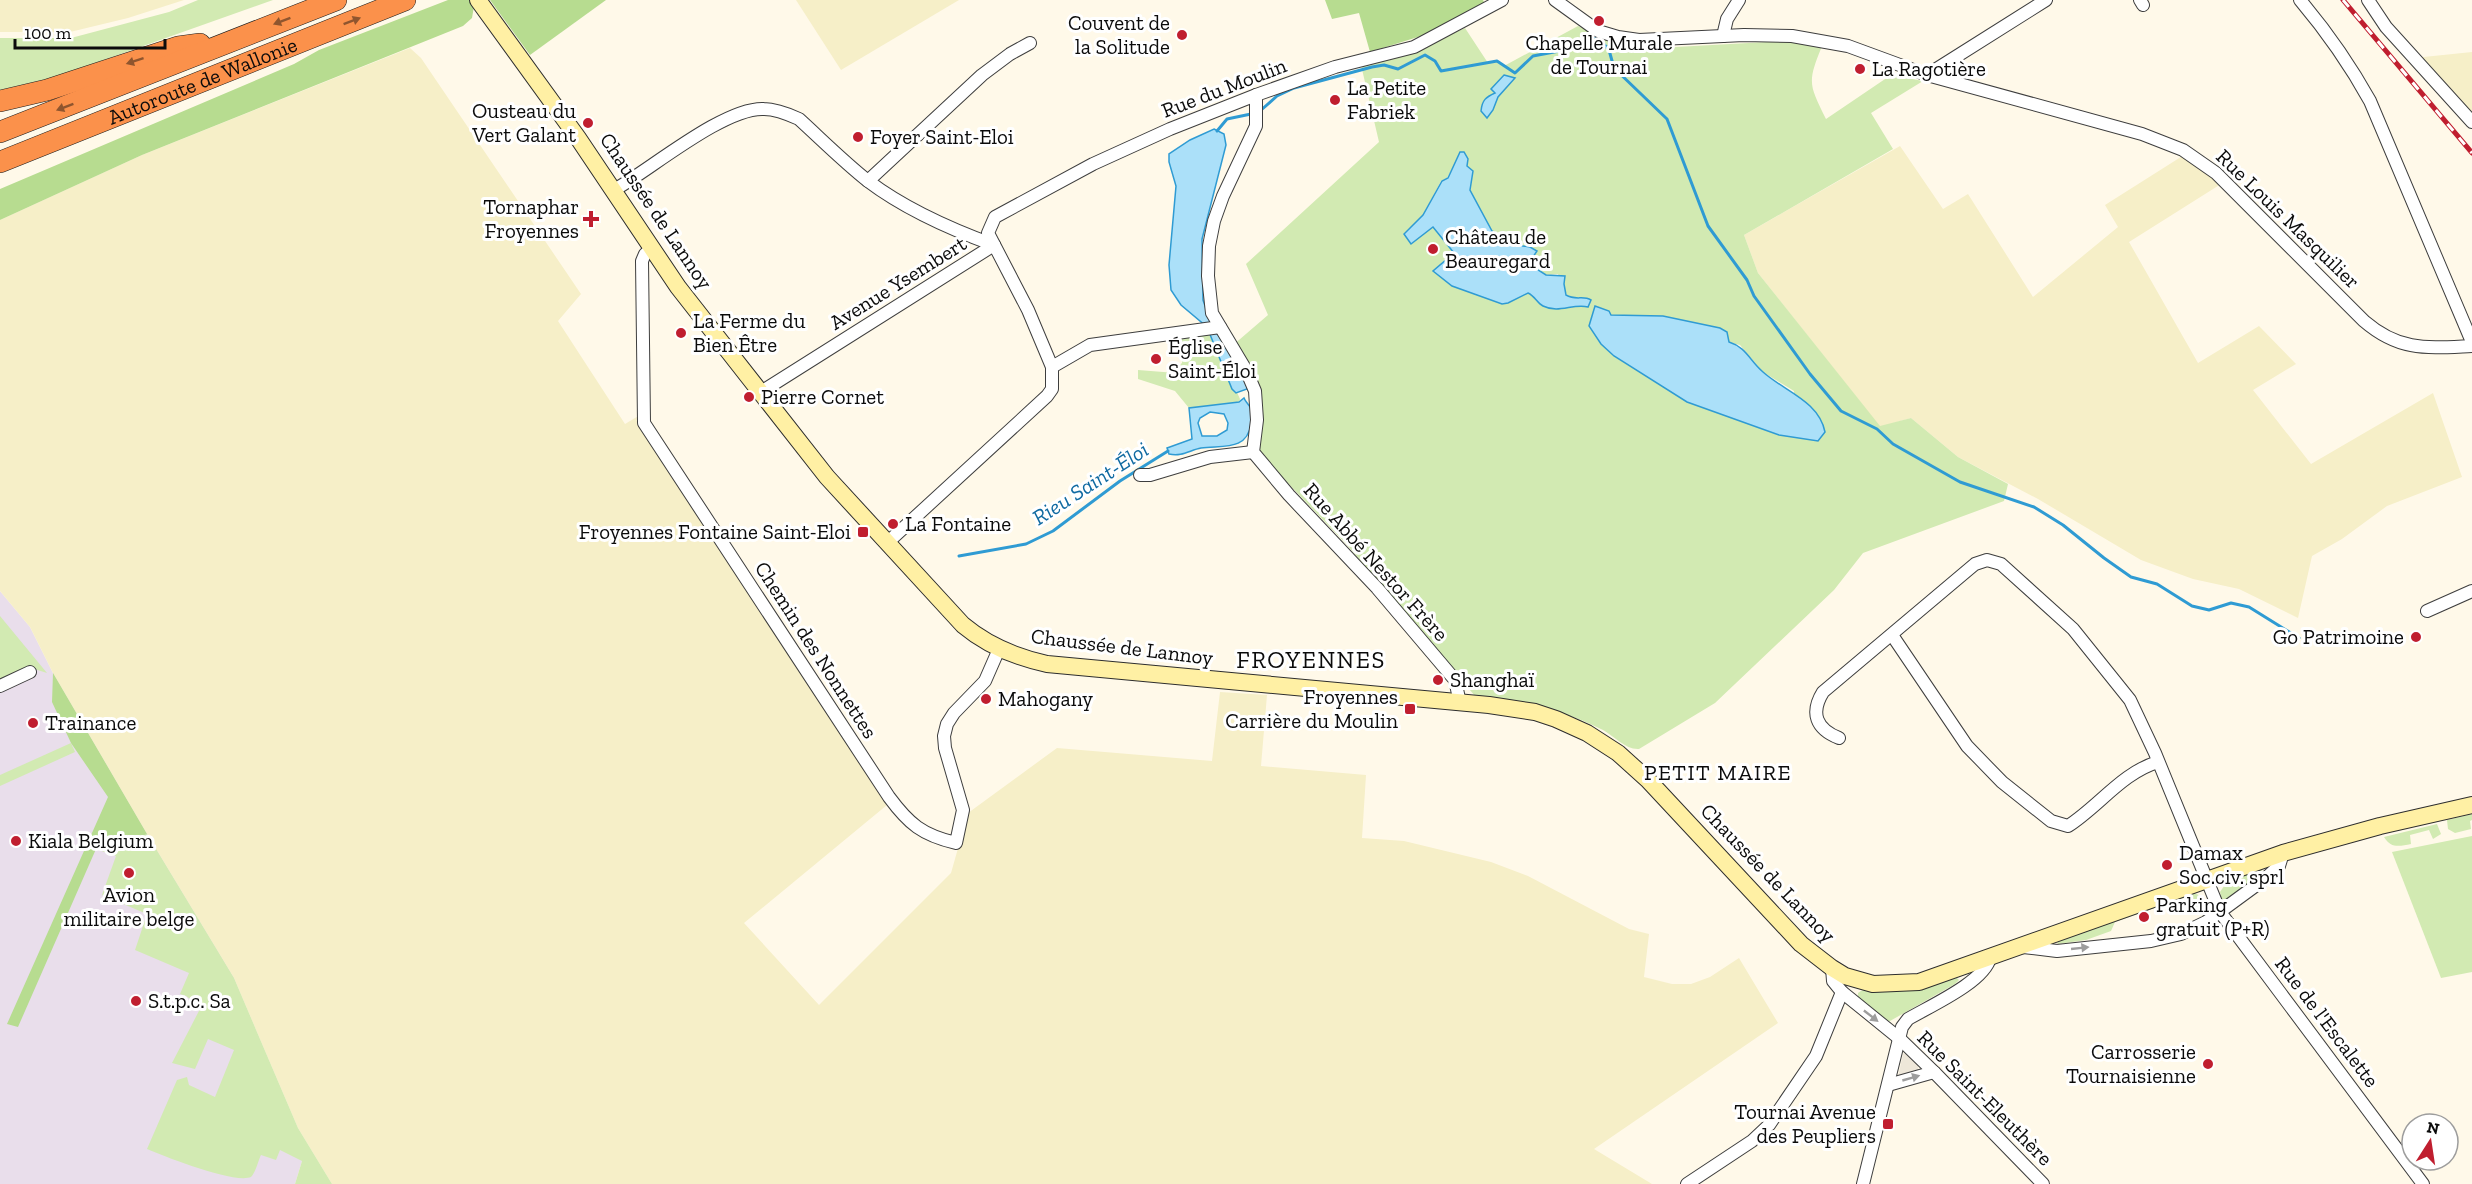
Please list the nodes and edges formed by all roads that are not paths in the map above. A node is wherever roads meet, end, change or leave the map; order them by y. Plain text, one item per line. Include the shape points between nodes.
1 (336, 0) edge
2 (405, 0) edge
3 (478, 0) edge
4 (1502, 0) edge
5 (1555, 0) edge
6 (1739, 0) edge
7 (2046, 0) edge
8 (2300, 0) edge
9 (2368, 0) edge
10 (1723, 36) junction
11 (233, 40) junction
12 (1030, 43) dead end
13 (1927, 75) junction
14 (0, 101) edge
15 (1257, 106) junction
16 (2472, 122) edge
17 (0, 132) edge
18 (22, 153) junction
19 (0, 162) edge
20 (0, 171) edge
21 (868, 181) junction
22 (614, 190) junction
23 (994, 245) junction
24 (652, 248) junction
25 (1213, 329) junction
26 (2472, 344) edge
27 (1052, 367) junction
28 (761, 392) junction
29 (1253, 452) junction
30 (1140, 475) dead end
31 (887, 543) junction
32 (2472, 591) edge
33 (2427, 611) dead end
34 (1892, 635) junction
35 (999, 649) junction
36 (30, 672) dead end
37 (0, 686) edge
38 (1460, 703) junction
39 (1839, 738) dead end
40 (2158, 762) junction
41 (2472, 805) edge
42 (2283, 853) junction
43 (2205, 880) junction
44 (2220, 912) junction
45 (2022, 946) junction
46 (1990, 958) junction
47 (1832, 968) junction
48 (1842, 992) junction
49 (1900, 1040) junction
50 (1934, 1072) junction
51 (1888, 1085) junction
52 (1687, 1184) edge
53 (1863, 1184) edge
54 (2043, 1184) edge
55 (2423, 1184) edge

1 -> 11 highway, Autoroute de Wallonie
18 -> 2 highway, Autoroute de Wallonie
3 - 22 main road, Chaussée de Lannoy
4 - 15 street, Rue du Moulin via 1414,47 1335,68
5 - 10 street, Rue Louis Masquilier via 1598,31 1618,37 1639,40
6 - 10 street via 1727,19
7 - 13 street
8 - 26 street via 2349,64 2370,101
9 - 16 street via 2386,27
10 - 13 street, Rue Louis Masquilier via 1792,36 1829,42
11 -> 14 highway via 178,47 47,90
11 -> 17 highway, Autoroute de Wallonie
12 - 21 street via 982,75
13 - 26 street, Rue Louis Masquilier via 2106,124 2183,150 2216,173 2380,335 2417,348
15 - 23 street, Rue du Moulin via 1170,129 1092,164 996,217 988,233
15 - 25 street via 1256,126 1217,213 1209,246
18 - 19 highway, Autoroute de Wallonie
18 - 20 highway
21 - 22 street via 799,119 763,109 732,115
21 - 23 street via 909,207
22 - 24 main road, Chaussée de Lannoy
23 - 27 street
23 - 28 street, Avenue Ysembert
24 - 28 main road, Chaussée de Lannoy
24 - 35 street, Chemin des Nonnettes via 642,261 644,423 889,797 916,828 935,838 956,843 963,810 945,748 946,724 985,681
25 - 27 street via 1090,345
25 - 29 street via 1246,370 1255,391
27 - 31 street via 1052,389 1047,396
28 - 31 main road, Chaussée de Lannoy via 827,477
29 - 30 street via 1210,457
29 - 38 street, Rue Abbé Nestor Frère via 1455,680
31 - 35 main road, Chaussée de Lannoy via 963,625
32 - 33 street
34 - 39 street, Rue de l'Escalette via 1823,692 1816,703 1819,724 1828,734
34 - 40 street via 1966,746 2002,782 2051,821 2068,826 2142,766
34 - 40 street, Rue de l'Escalette via 1975,564 1987,560 2001,564 2073,629 2130,700
35 - 38 main road, Chaussée de Lannoy via 1047,664
36 - 37 street
38 - 47 main road, Chaussée de Lannoy via 1515,708 1545,716 1587,733 1618,753 1801,944
40 - 43 street, Rue de l'Escalette
41 - 42 main road, Chaussée de Lannoy
42 - 43 main road, Chaussée de Lannoy
42 - 44 street via 2279,866
43 - 44 street, Rue de l'Escalette
43 - 45 main road, Chaussée de Lannoy
45 -> 44 street via 2057,951 2151,941 2181,934
44 - 55 street, Rue de l'Escalette
45 - 46 main road, Chaussée de Lannoy
46 - 47 main road, Chaussée de Lannoy via 1903,984 1873,984
46 - 49 street via 1988,966 1971,982 1908,1019
47 - 48 street via 1833,981
48 -> 49 street, Rue Saint-Eleuthère
48 - 52 street via 1816,1056 1769,1125 1752,1141
49 - 50 street, Rue Saint-Eleuthère
49 - 51 street
51 -> 50 street
50 - 54 street, Rue Saint-Eleuthère
51 - 53 street

